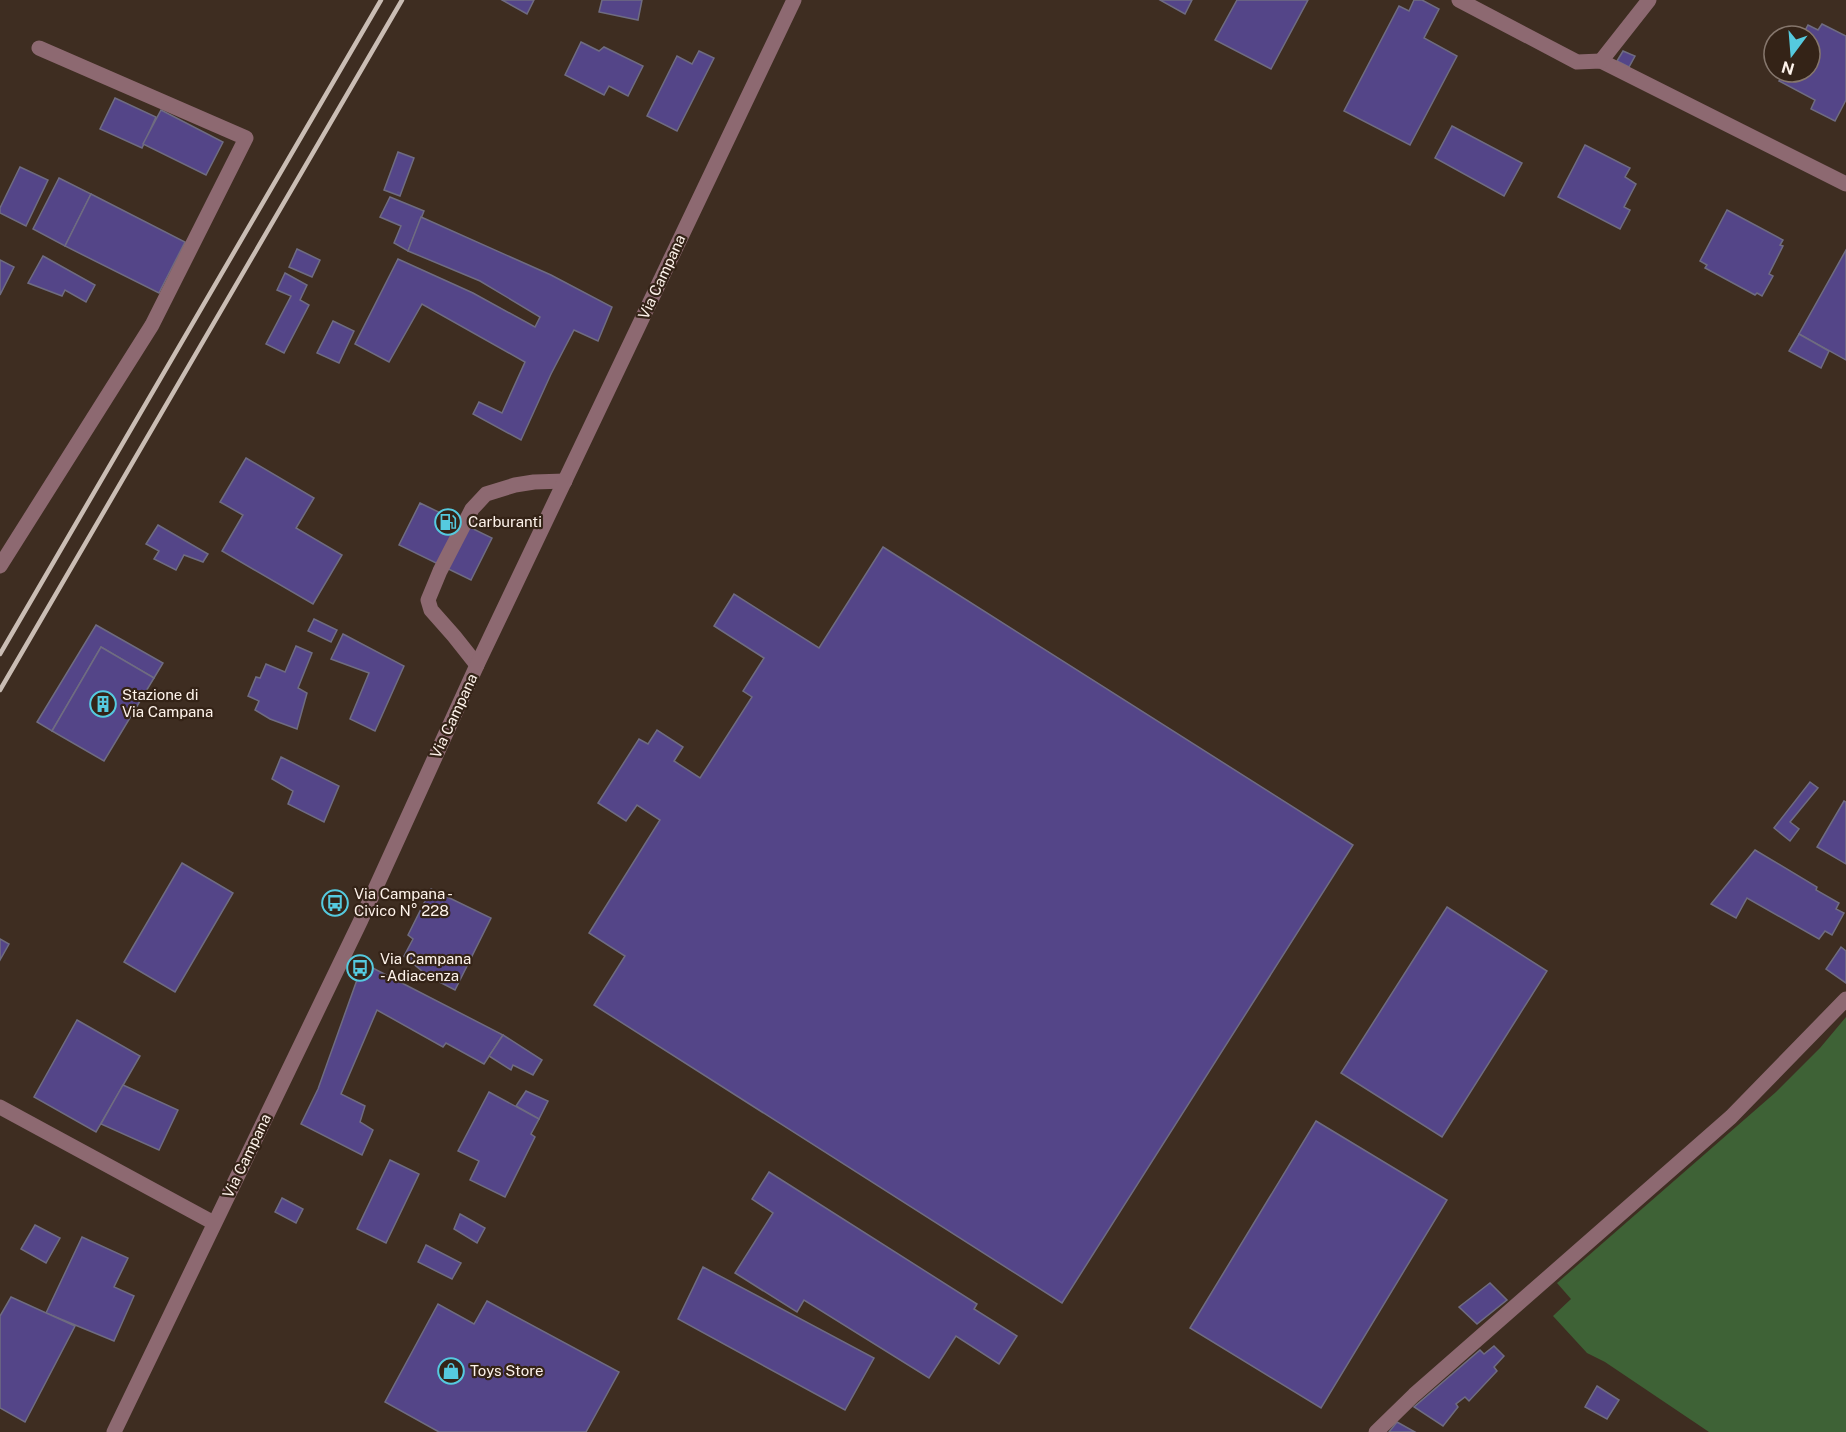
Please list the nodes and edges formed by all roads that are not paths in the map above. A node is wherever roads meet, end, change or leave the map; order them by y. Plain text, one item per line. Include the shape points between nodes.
1 (794, 0) edge
2 (1459, 0) edge
3 (1649, 0) edge
4 (39, 48) dead end
5 (1600, 61) junction
6 (1846, 184) edge
7 (565, 481) junction
8 (0, 566) edge
9 (477, 666) junction
10 (1846, 999) edge
11 (0, 1107) edge
12 (214, 1223) junction
13 (114, 1432) edge
14 (1376, 1432) edge

1 - 7 street, Via Campana
2 - 5 street via 1578,62
3 - 5 street
4 - 8 street via 246,138 152,325
5 - 6 street
7 - 9 street, Via Campana
7 - 9 street via 515,485 486,494 472,509 440,571 428,600 430,610
9 - 12 street, Via Campana via 361,920
10 - 14 street via 1731,1117
11 - 12 street
12 - 13 street, Via Campana

